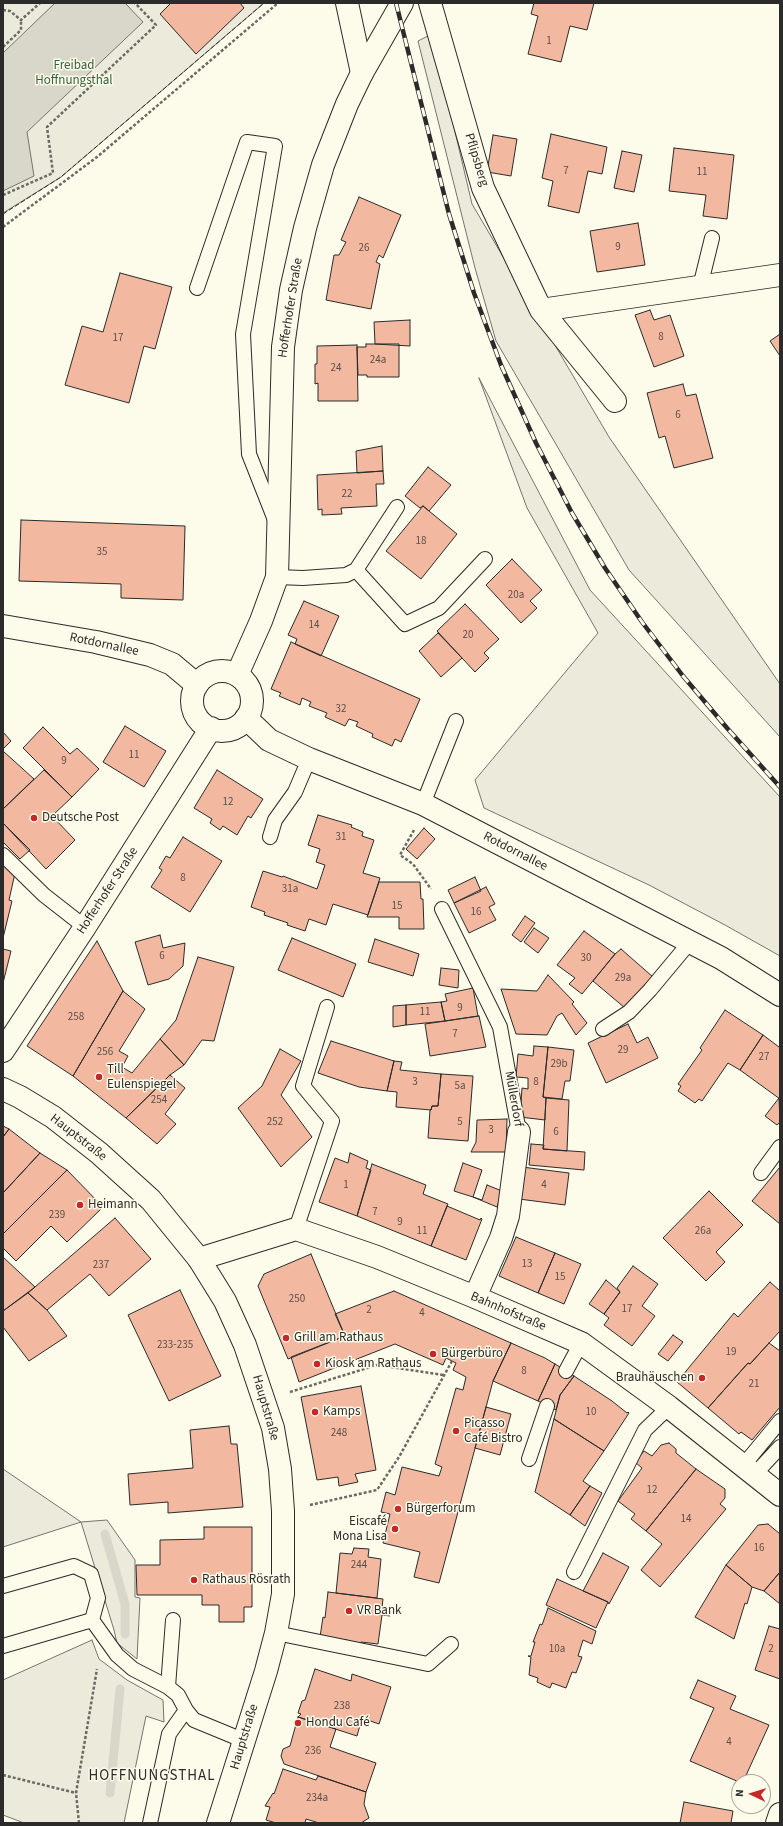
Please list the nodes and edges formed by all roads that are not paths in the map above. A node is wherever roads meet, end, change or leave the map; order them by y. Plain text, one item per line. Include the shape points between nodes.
1 (347, 3) edge
2 (402, 3) edge
3 (430, 3) edge
4 (362, 72) junction
5 (712, 238) dead end
6 (780, 275) edge
7 (700, 287) junction
8 (197, 288) dead end
9 (541, 310) junction
10 (615, 401) dead end
11 (397, 507) dead end
12 (280, 532) junction
13 (485, 559) dead end
14 (356, 570) junction
15 (277, 577) junction
16 (3, 626) edge
17 (237, 675) junction
18 (197, 685) junction
19 (246, 718) junction
20 (456, 721) dead end
21 (211, 728) junction
22 (309, 758) junction
23 (423, 804) junction
24 (270, 837) dead end
25 (3, 855) edge
26 (442, 909) road end
27 (85, 927) junction
28 (690, 942) junction
29 (780, 995) edge
30 (327, 1007) dead end
31 (603, 1029) dead end
32 (3, 1052) edge
33 (3, 1089) edge
34 (519, 1132) joint
35 (780, 1147) edge
36 (761, 1173) dead end
37 (296, 1229) junction
38 (199, 1258) junction
39 (475, 1297) junction
40 (581, 1343) junction
41 (566, 1371) dead end
42 (547, 1406) dead end
43 (669, 1407) junction
44 (780, 1421) edge
45 (780, 1447) edge
46 (529, 1459) dead end
47 (748, 1471) junction
48 (780, 1495) edge
49 (574, 1572) dead end
50 (3, 1586) edge
51 (92, 1620) junction
52 (173, 1620) dead end
53 (276, 1633) junction
54 (451, 1644) dead end
55 (3, 1646) edge
56 (168, 1687) junction
57 (186, 1710) junction
58 (245, 1741) junction
59 (780, 1814) edge
60 (150, 1823) edge
61 (218, 1823) edge
62 (777, 1823) edge

1 - 4 street
2 - 4 street, Hofferhofer Straße
3 - 9 street, Pflipsberg via 483,188
4 - 12 street, Hofferhofer Straße via 323,165 291,290 283,348
5 - 7 lane
6 - 7 street
7 - 9 street
8 - 12 lane via 247,142 275,146 244,334 249,454
9 - 10 street, Pflipsberg
11 - 14 lane
12 - 15 street, Hofferhofer Straße
13 - 14 lane via 439,608 404,624
14 - 15 lane via 346,575
15 - 17 street, Hofferhofer Straße
16 - 18 street, Rotdornallee via 96,642 150,655 172,664
17 - 18 street via 219,671 201,679
17 - 19 street via 245,681 250,690 252,700
18 - 21 street via 192,706 202,723
19 - 21 street via 230,729
19 - 22 street, Rotdornallee via 269,740
20 - 23 lane
21 - 27 street, Hofferhofer Straße
22 - 23 street, Rotdornallee
22 - 24 lane via 295,792 276,820
23 - 28 street, Rotdornallee
25 - 27 lane via 44,895
26 - 34 lane, Müllerdorf via 500,1027
27 - 32 street, Hofferhofer Straße
28 - 29 street, Rotdornallee
28 - 31 lane via 629,1012
30 - 37 lane via 303,1086 332,1121
33 - 38 street, Hauptstraße via 53,1117 99,1153 151,1200
34 - 39 street, Müllerdorf via 508,1216
35 - 36 lane
37 - 38 street
37 - 39 street, Bahnhofstraße via 377,1257
38 - 53 street, Hauptstraße via 225,1301 245,1345 273,1428 280,1469 283,1511 283,1594
39 - 40 street, Bahnhofstraße
40 - 41 lane
40 - 43 street, Bahnhofstraße
42 - 46 lane
43 - 47 street, Bahnhofstraße
43 - 49 lane via 645,1430
44 - 47 lane
45 - 47 lane
47 - 48 street, Bahnhofstraße
50 - 51 lane via 74,1566 91,1574 98,1598
51 - 55 lane
51 - 56 lane via 117,1655 133,1669
52 - 56 lane
53 - 54 lane via 428,1664
53 - 58 street, Hauptstraße
56 - 57 lane via 178,1695
57 - 58 lane via 194,1720
57 - 60 lane via 170,1734
58 - 61 street, Hauptstraße
59 - 62 street

